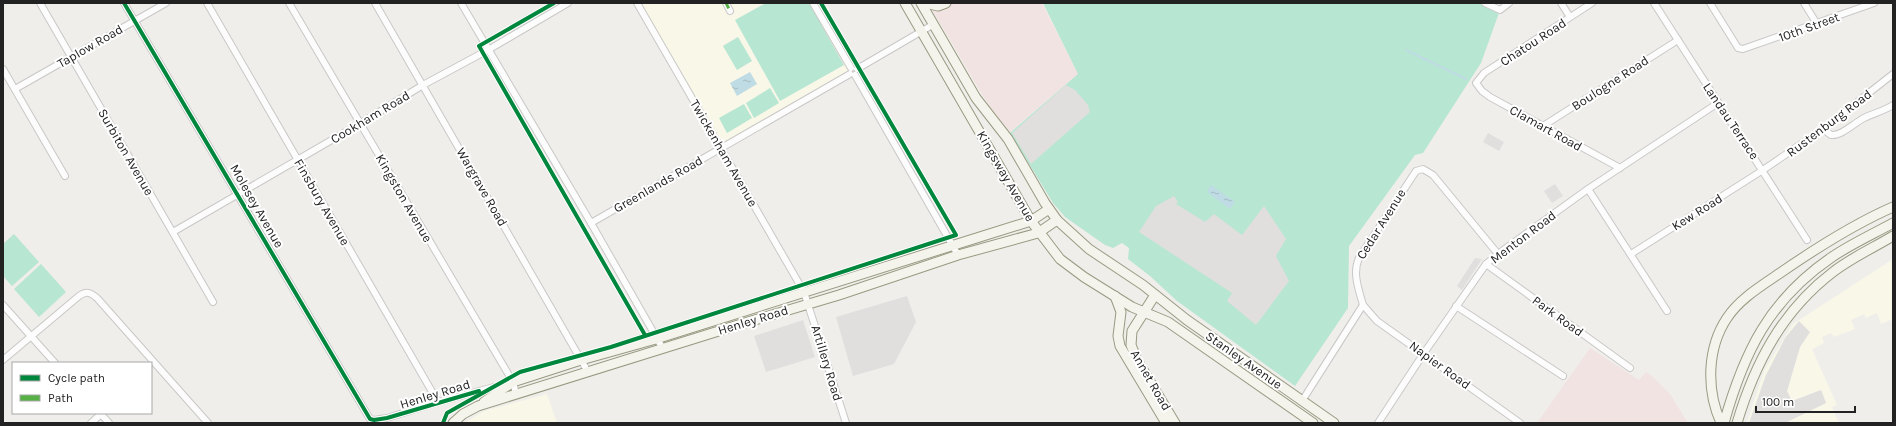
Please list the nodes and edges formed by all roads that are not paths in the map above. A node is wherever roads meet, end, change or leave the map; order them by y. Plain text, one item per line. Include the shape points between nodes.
1 (40, 3) edge
2 (124, 3) edge
3 (166, 3) edge
4 (207, 3) edge
5 (289, 3) edge
6 (375, 3) edge
7 (461, 3) edge
8 (568, 3) edge
9 (637, 3) edge
10 (726, 3) edge
11 (813, 3) edge
12 (905, 3) edge
13 (921, 3) edge
14 (925, 3) edge
15 (946, 3) edge
16 (1485, 3) edge
17 (1509, 3) edge
18 (1561, 3) edge
19 (1592, 3) edge
20 (1654, 3) edge
21 (1710, 3) edge
22 (1804, 3) edge
23 (1874, 3) edge
24 (730, 11) dead end
25 (1570, 17) junction
26 (134, 20) junction
27 (934, 24) junction
28 (1818, 24) junction
29 (922, 32) junction
30 (1678, 40) junction
31 (488, 50) junction
32 (71, 57) junction
33 (3, 68) edge
34 (853, 71) junction
35 (1893, 74) edge
36 (1476, 83) joint
37 (423, 85) junction
38 (15, 89) junction
39 (1718, 103) junction
40 (1893, 105) edge
41 (361, 123) junction
42 (1543, 126) junction
43 (1823, 129) junction
44 (722, 148) junction
45 (298, 160) junction
46 (1620, 168) junction
47 (1764, 170) junction
48 (65, 176) dead end
49 (1588, 190) junction
50 (238, 194) junction
51 (1893, 207) edge
52 (1049, 209) junction
53 (1057, 220) junction
54 (1031, 221) junction
55 (591, 223) junction
56 (1893, 223) edge
57 (173, 232) junction
58 (1038, 233) junction
59 (1893, 236) edge
60 (1807, 240) dead end
61 (954, 245) junction
62 (1498, 254) junction
63 (1631, 254) junction
64 (958, 255) junction
65 (1486, 264) junction
66 (804, 292) junction
67 (1156, 295) junction
68 (1115, 296) junction
69 (213, 302) dead end
70 (808, 304) junction
71 (3, 305) edge
72 (1363, 305) junction
73 (1456, 306) junction
74 (1667, 312) dead end
75 (1145, 313) junction
76 (30, 336) junction
77 (656, 340) junction
78 (663, 349) junction
79 (1424, 353) junction
80 (3, 360) edge
81 (581, 360) junction
82 (54, 362) edge
83 (1630, 368) dead end
84 (588, 372) junction
85 (1563, 376) dead end
86 (513, 382) junction
87 (504, 388) junction
88 (516, 394) junction
89 (1302, 401) junction
90 (438, 402) junction
91 (478, 406) junction
92 (100, 414) edge
93 (372, 420) joint
94 (91, 423) edge
95 (109, 423) edge
96 (208, 423) edge
97 (453, 423) edge
98 (846, 423) edge
99 (1166, 423) edge
100 (1175, 423) edge
101 (1313, 423) edge
102 (1334, 423) edge
103 (1378, 423) edge
104 (1520, 423) edge
105 (1722, 423) edge
106 (1737, 423) edge

1 - 32 street, Surbiton Avenue
2 - 26 street, Molesey Avenue
3 - 26 street, Taplow Road
4 - 45 street, Finsbury Avenue
5 - 41 street, Kingston Avenue
6 - 37 street, Wargrave Road
7 - 31 street
8 - 31 street, Cookham Road
9 - 44 street, Twickenham Avenue
10 - 24 street
11 - 34 street
12 - 29 main road, Kingsway Avenue
13 - 27 main road, Kingsway Avenue
14 - 15 main road via 938,6
16 - 17 street via 1500,10
18 - 25 street
19 - 25 street, Chatou Road
20 - 30 street, Landau Terrace
21 - 28 street, 10th Street via 1738,48 1743,50
22 - 28 street
23 - 28 street, 10th Street
25 - 36 street, Chatou Road via 1484,73
26 - 32 street, Taplow Road
26 - 50 street, Molesey Avenue
27 - 29 street, Greenlands Road
27 - 52 main road, Kingsway Avenue via 976,98 1008,139
29 - 34 street, Greenlands Road
29 - 54 main road, Kingsway Avenue
30 - 39 street, Landau Terrace
30 - 42 street, Boulogne Road
31 - 37 street, Cookham Road
31 - 55 street
32 - 38 street, Taplow Road
32 - 57 street, Surbiton Avenue
33 - 38 street
34 - 44 street, Greenlands Road
34 - 61 street
35 - 43 street, Rustenburg Road
36 - 42 street, Clamart Road via 1490,97
37 - 41 street, Cookham Road
37 - 81 street, Wargrave Road
38 - 48 street
39 - 46 street, Menton Road
39 - 47 street, Landau Terrace
40 - 43 street via 1863,119 1840,134 1831,135
41 - 45 street, Cookham Road
41 - 86 street, Kingston Avenue
42 - 46 street, Clamart Road
43 - 47 street, Rustenburg Road
44 - 55 street, Greenlands Road
44 - 66 street, Twickenham Avenue
45 - 50 street, Cookham Road
45 - 90 street, Finsbury Avenue
46 - 49 street, Menton Road
47 - 60 street, Landau Terrace
47 - 63 street, Kew Road
49 - 62 street, Menton Road
49 - 63 street
50 - 57 street, Cookham Road
50 - 93 street, Molesey Avenue via 364,411
51 - 105 main road via 1842,233 1743,300 1727,318 1712,357 1711,377 1713,403
52 - 53 main road, Kingsway Avenue
52 - 54 main road, Henley Road
53 - 58 main road, Henley Road
53 - 67 main road, Kingsway Avenue via 1089,249
54 - 58 main road, Kingsway Avenue
54 - 61 main road, Henley Road
55 - 77 street
56 - 105 main road via 1833,256 1804,278 1785,298 1759,333 1740,369
57 - 69 street, Surbiton Avenue
58 - 64 main road, Henley Road
58 - 68 main road, Kingsway Avenue via 1068,266
59 - 106 main road via 1834,271 1791,312 1775,334 1750,381
61 - 64 street
61 - 66 main road, Henley Road
62 - 65 street, Menton Road
62 - 72 street, Cedar Avenue via 1433,175 1423,169 1416,171 1356,265
63 - 74 street
64 - 70 main road, Henley Road
65 - 73 street, Menton Road
65 - 83 street, Park Road
66 - 70 street, Twickenham Avenue
66 - 77 main road, Henley Road
67 - 75 main road, Annet Road
67 - 89 main road, Stanley Avenue via 1187,320
68 - 75 main road, Kingsway Avenue
68 - 99 main road, Annet Road via 1121,312 1118,336 1120,346
70 - 78 main road, Henley Road
70 - 98 street, Artillery Road
71 - 76 street
72 - 79 street, Napier Road via 1377,321
72 - 89 street
73 - 79 street, Menton Road
73 - 85 street
75 - 100 main road, Annet Road via 1132,331 1132,350
75 - 101 main road, Stanley Avenue via 1168,322
76 - 80 street
76 - 82 street
76 - 96 street via 82,293 89,292
77 - 78 street
77 - 81 main road, Henley Road
78 - 84 main road, Henley Road
79 - 103 street, Menton Road
79 - 104 street, Napier Road
81 - 84 street, Wargrave Road
81 - 86 main road, Henley Road
84 - 88 main road, Henley Road
86 - 87 main road, Henley Road
86 - 88 street, Kingston Avenue
87 - 90 street, Henley Road via 494,387
87 - 91 main road, Henley Road
88 - 91 main road, Henley Road
89 - 102 main road, Stanley Avenue
90 - 93 street, Henley Road via 387,418
91 - 97 main road via 462,414
92 - 94 street
92 - 95 street

